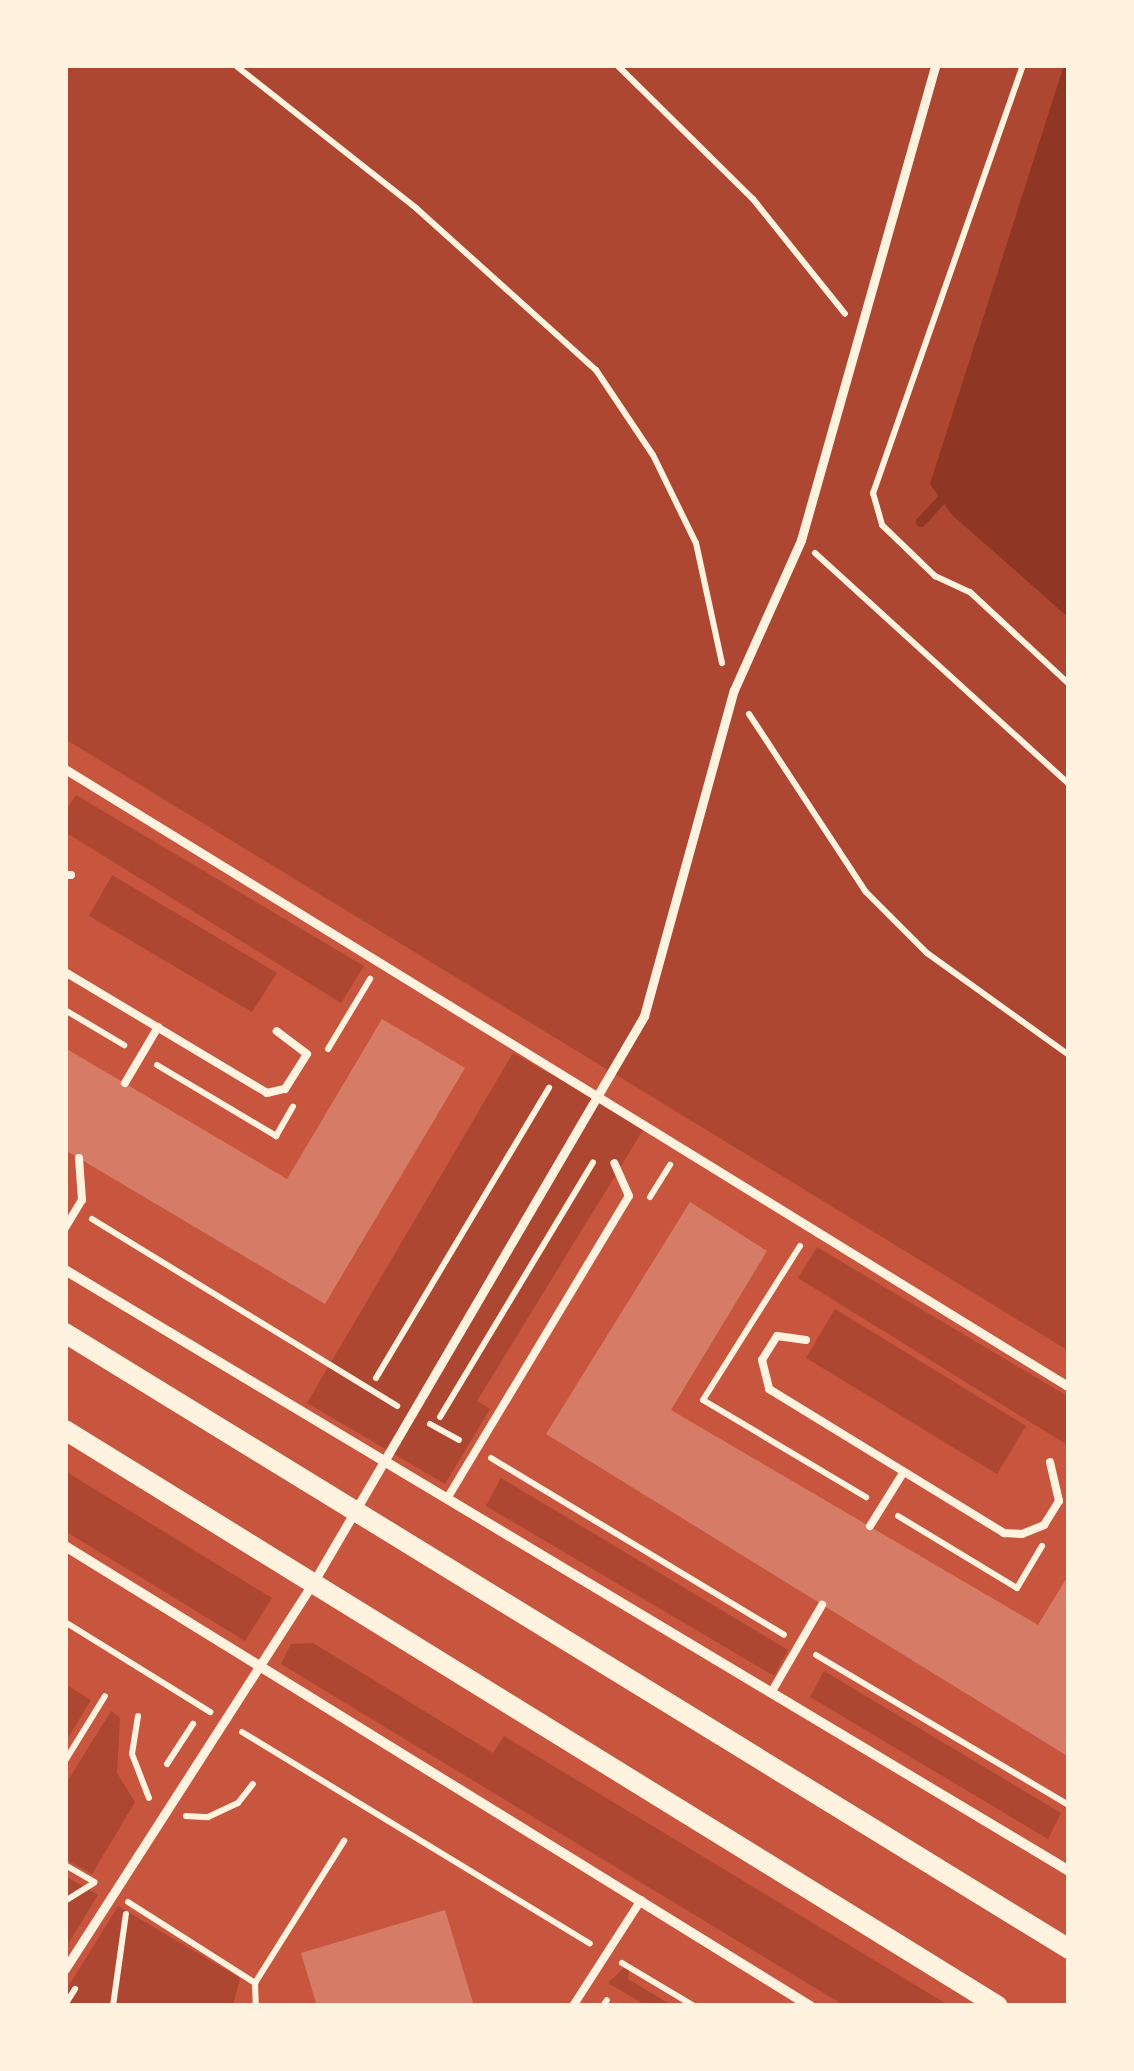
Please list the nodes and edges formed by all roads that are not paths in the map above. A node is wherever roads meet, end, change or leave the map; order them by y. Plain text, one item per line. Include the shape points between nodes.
1 (935, 65) edge
2 (65, 768) edge
3 (65, 972) edge
4 (158, 1026) junction
5 (277, 1031) dead end
6 (124, 1083) dead end
7 (602, 1094) junction
8 (79, 1158) dead end
9 (614, 1163) dead end
10 (65, 1228) edge
11 (65, 1270) edge
12 (65, 1333) edge
13 (806, 1340) dead end
14 (1069, 1387) edge
15 (65, 1430) edge
16 (386, 1462) junction
17 (1050, 1462) dead end
18 (903, 1474) junction
19 (448, 1496) junction
20 (353, 1514) junction
21 (870, 1526) dead end
22 (65, 1546) edge
23 (313, 1583) junction
24 (822, 1604) dead end
25 (260, 1668) junction
26 (772, 1693) junction
27 (1069, 1870) edge
28 (641, 1900) junction
29 (1069, 1949) edge
30 (65, 1969) edge
31 (573, 2006) edge
32 (810, 2006) edge
33 (998, 2006) edge

1 - 7 street via 801,540 734,690 644,1016
2 - 7 street
3 - 4 lane
4 - 5 lane via 267,1093 285,1089 307,1054
4 - 6 lane
7 - 14 street
7 - 16 street
8 - 10 lane via 82,1200
9 - 19 lane via 629,1196
11 - 16 street
12 - 20 main road
13 - 18 lane via 777,1336 762,1360 769,1389
15 - 23 main road
16 - 19 street
16 - 20 street
17 - 18 lane via 1060,1502 1044,1525 1022,1534 1004,1532
18 - 21 lane
19 - 26 street
20 - 23 street
20 - 29 main road
22 - 25 street
23 - 25 street
23 - 33 main road
24 - 26 lane
25 - 28 street
25 - 30 street
26 - 27 street
28 - 31 lane
28 - 32 street

